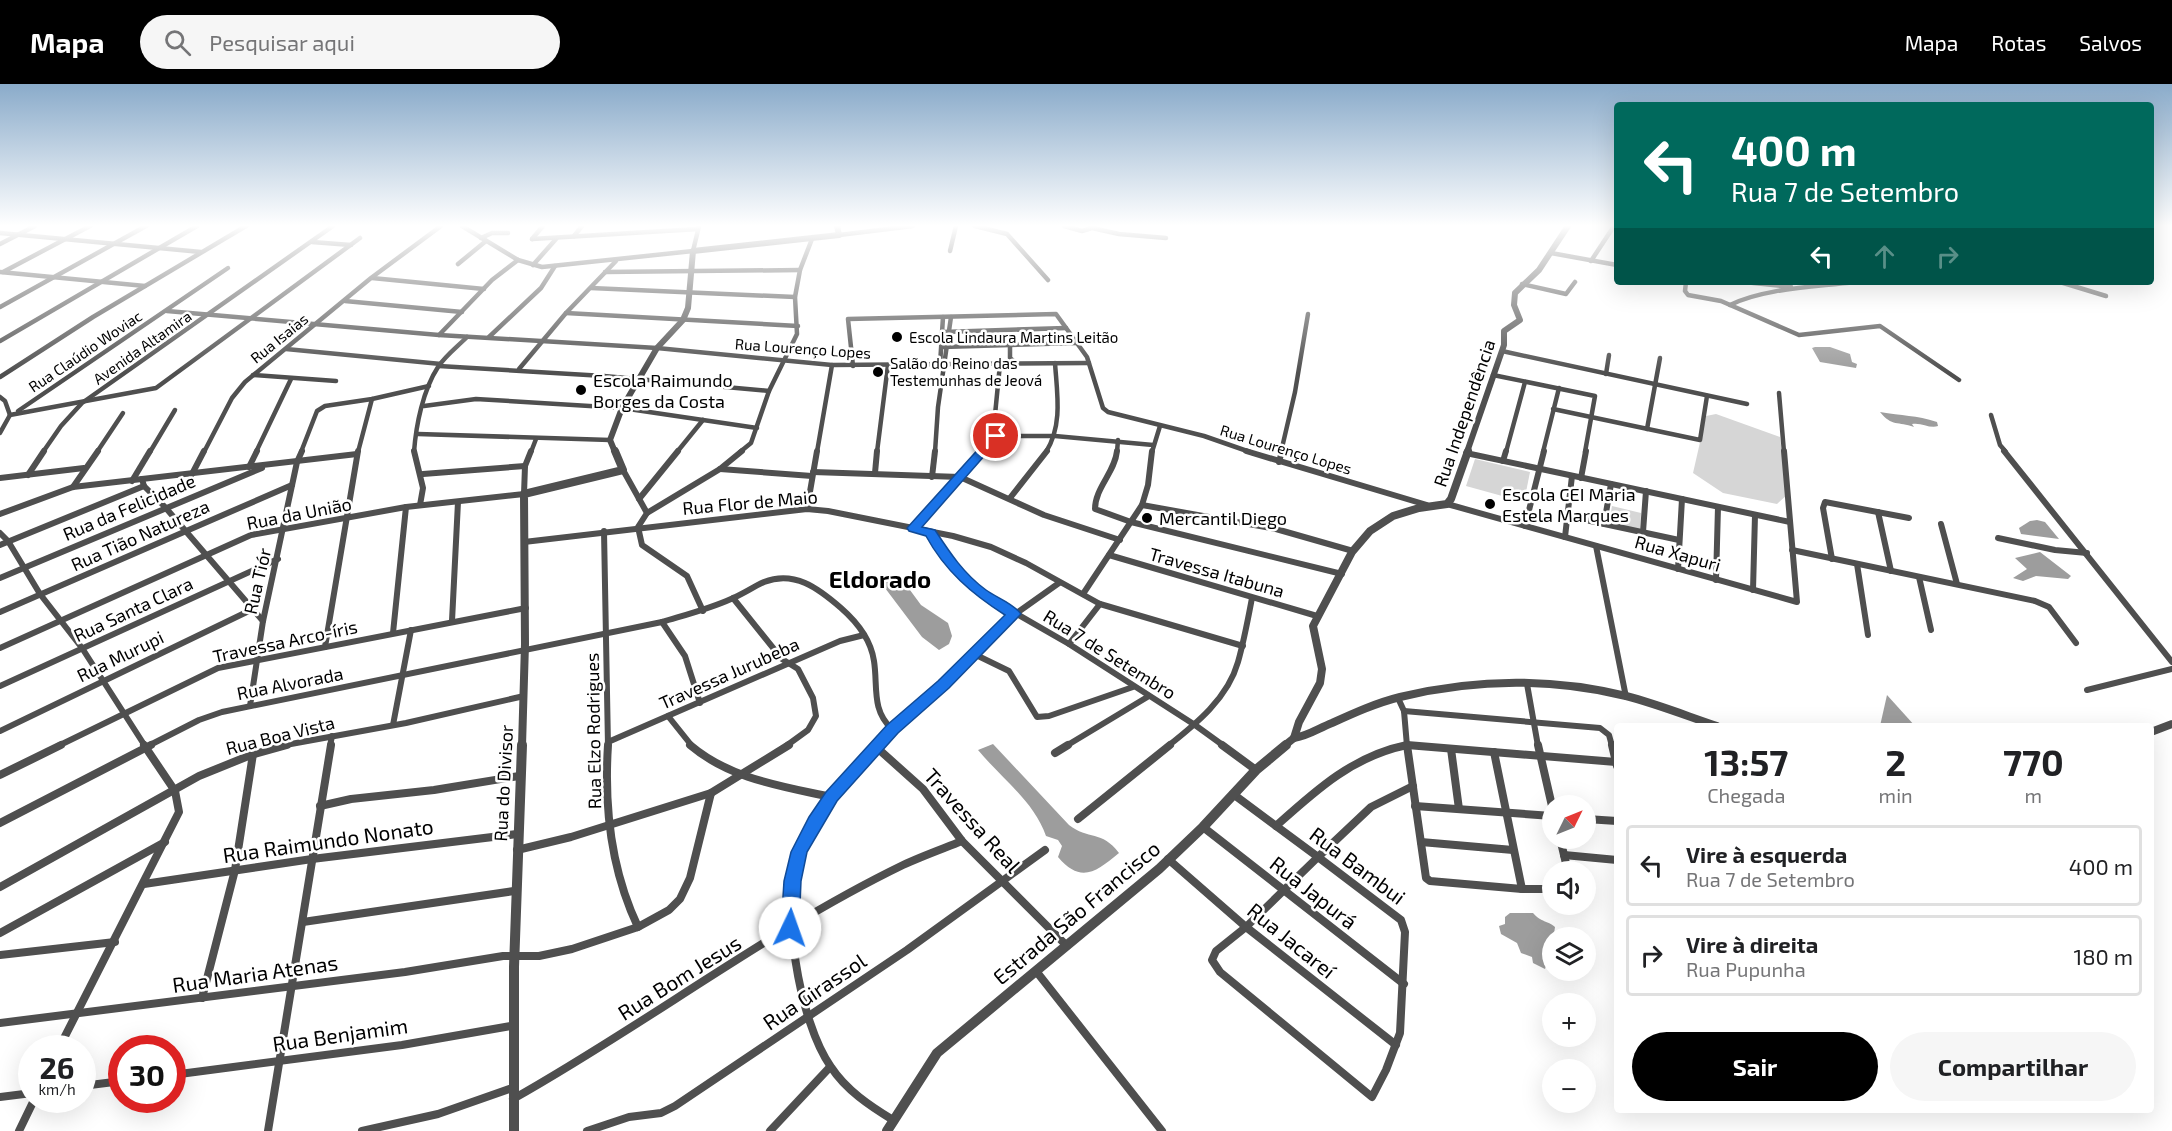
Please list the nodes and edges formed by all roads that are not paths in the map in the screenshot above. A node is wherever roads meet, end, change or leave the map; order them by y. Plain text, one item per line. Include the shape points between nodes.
1 (26, 275) edge
2 (58, 275) edge
3 (114, 275) edge
4 (163, 275) edge
5 (218, 275) edge
6 (265, 275) edge
7 (310, 275) edge
8 (375, 275) edge
9 (501, 275) edge
10 (549, 275) edge
11 (602, 275) edge
12 (690, 275) edge
13 (799, 275) edge
14 (1043, 275) edge
15 (1534, 275) edge
16 (54, 277) junction
17 (371, 278) junction
18 (1048, 280) dead end
19 (102, 282) junction
20 (1575, 282) dead end
21 (1522, 284) junction
22 (1686, 285) edge
23 (1760, 285) joint
24 (1834, 285) edge
25 (2070, 285) edge
26 (145, 286) junction
27 (1791, 287) dead end
28 (591, 288) junction
29 (484, 289) junction
30 (689, 294) junction
31 (1760, 296) junction
32 (2106, 296) dead end
33 (795, 297) junction
34 (345, 301) junction
35 (1730, 305) junction
36 (0, 307) edge
37 (167, 311) junction
38 (462, 312) junction
39 (566, 313) junction
40 (210, 314) junction
41 (1308, 314) dead end
42 (943, 317) junction
43 (951, 317) junction
44 (251, 318) junction
45 (682, 320) junction
46 (315, 324) junction
47 (798, 326) junction
48 (1066, 328) junction
49 (943, 332) junction
50 (950, 332) junction
51 (439, 335) junction
52 (467, 337) junction
53 (489, 337) junction
54 (541, 340) junction
55 (0, 341) edge
56 (1076, 343) junction
57 (1010, 345) junction
58 (942, 347) junction
59 (949, 347) junction
60 (657, 348) junction
61 (286, 349) junction
62 (1502, 351) junction
63 (1609, 355) dead end
64 (1660, 358) dead end
65 (785, 360) junction
66 (1017, 363) junction
67 (1055, 363) junction
68 (1089, 363) junction
69 (1000, 364) junction
70 (440, 365) junction
71 (832, 365) junction
72 (888, 365) junction
73 (943, 365) junction
74 (853, 366) junction
75 (519, 369) junction
76 (1606, 374) junction
77 (253, 375) junction
78 (1492, 375) junction
79 (0, 376) edge
80 (640, 377) junction
81 (291, 379) junction
82 (1959, 380) dead end
83 (336, 381) dead end
84 (1525, 382) junction
85 (1655, 385) junction
86 (429, 386) junction
87 (1559, 388) junction
88 (769, 391) junction
89 (1779, 393) dead end
90 (1707, 396) junction
91 (0, 397) edge
92 (372, 399) junction
93 (82, 403) junction
94 (1747, 404) dead end
95 (424, 406) junction
96 (622, 408) junction
97 (1553, 409) junction
98 (175, 410) dead end
99 (123, 413) dead end
100 (13, 414) junction
101 (1991, 415) dead end
102 (1592, 417) junction
103 (703, 420) junction
104 (1160, 426) junction
105 (757, 428) junction
106 (1647, 429) junction
107 (0, 433) edge
108 (418, 434) junction
109 (996, 436) junction
110 (1055, 436) junction
111 (536, 439) junction
112 (610, 440) junction
113 (1118, 440) junction
114 (1153, 445) junction
115 (1466, 453) junction
116 (357, 454) junction
117 (1503, 461) junction
118 (297, 462) junction
119 (1279, 462) junction
120 (271, 465) junction
121 (525, 466) junction
122 (249, 467) junction
123 (84, 468) junction
124 (720, 469) junction
125 (1538, 469) junction
126 (622, 470) junction
127 (875, 473) junction
128 (192, 474) junction
129 (423, 474) junction
130 (813, 474) junction
131 (28, 475) junction
132 (1572, 476) junction
133 (933, 477) junction
134 (960, 477) junction
135 (0, 478) edge
136 (1581, 478) junction
137 (132, 481) junction
138 (143, 482) junction
139 (1611, 484) junction
140 (292, 485) junction
141 (73, 487) junction
142 (1646, 491) junction
143 (524, 494) junction
144 (639, 498) junction
145 (1010, 498) junction
146 (1682, 499) junction
147 (458, 502) junction
148 (1447, 504) junction
149 (420, 505) junction
150 (1142, 506) junction
151 (1427, 506) junction
152 (165, 507) junction
153 (406, 507) junction
154 (1718, 507) junction
155 (807, 509) junction
156 (1878, 512) junction
157 (647, 513) junction
158 (0, 514) edge
159 (1755, 514) junction
160 (1567, 516) junction
161 (1908, 518) dead end
162 (345, 519) junction
163 (1131, 522) junction
164 (1790, 522) junction
165 (1604, 524) junction
166 (1941, 524) dead end
167 (1525, 526) junction
168 (638, 527) junction
169 (914, 528) junction
170 (284, 529) junction
171 (184, 531) junction
172 (604, 531) junction
173 (1643, 532) junction
174 (0, 533) edge
175 (931, 533) junction
176 (1565, 537) junction
177 (1998, 538) dead end
178 (1120, 540) junction
179 (1679, 540) junction
180 (8, 541) junction
181 (524, 542) junction
182 (0, 545) edge
183 (1596, 546) junction
184 (1792, 550) junction
185 (1353, 551) junction
186 (2087, 553) junction
187 (1109, 555) junction
188 (205, 556) junction
189 (278, 559) junction
190 (1832, 559) junction
191 (1857, 564) junction
192 (23, 568) junction
193 (1678, 569) junction
194 (1891, 571) junction
195 (1343, 574) junction
196 (1919, 577) junction
197 (0, 578) edge
198 (1716, 580) junction
199 (228, 582) junction
200 (1059, 583) junction
201 (1957, 585) junction
202 (1754, 590) junction
203 (40, 594) junction
204 (1083, 594) junction
205 (733, 598) junction
206 (1252, 598) junction
207 (1100, 604) junction
208 (526, 608) junction
209 (253, 609) junction
210 (703, 611) junction
211 (0, 612) edge
212 (1014, 614) junction
213 (1317, 616) junction
214 (60, 621) junction
215 (263, 621) junction
216 (452, 621) junction
217 (662, 622) junction
218 (411, 630) junction
219 (1931, 630) dead end
220 (393, 633) junction
221 (607, 634) junction
222 (864, 635) junction
223 (1868, 635) dead end
224 (2076, 643) dead end
225 (1069, 644) junction
226 (1243, 646) junction
227 (325, 647) junction
228 (0, 648) edge
229 (82, 648) junction
230 (525, 651) junction
231 (975, 654) junction
232 (256, 659) junction
233 (2172, 662) edge
234 (788, 663) junction
235 (2172, 669) edge
236 (401, 677) junction
237 (102, 682) junction
238 (1527, 684) junction
239 (0, 686) edge
240 (1134, 687) junction
241 (2087, 690) dead end
242 (524, 696) junction
243 (1149, 696) junction
244 (1626, 697) junction
245 (1398, 698) junction
246 (700, 703) junction
247 (250, 706) junction
248 (1404, 711) junction
249 (124, 714) junction
250 (668, 716) junction
251 (1708, 723) edge
252 (1534, 724) junction
253 (2172, 724) edge
254 (393, 725) junction
255 (1196, 725) junction
256 (892, 729) junction
257 (0, 730) edge
258 (2154, 731) edge
259 (332, 736) junction
260 (1294, 738) junction
261 (608, 742) junction
262 (1407, 745) junction
263 (875, 747) junction
264 (145, 748) junction
265 (1451, 749) junction
266 (1494, 752) junction
267 (1055, 753) dead end
268 (253, 754) junction
269 (1540, 755) junction
270 (1614, 757) edge
271 (1614, 764) edge
272 (1256, 770) junction
273 (0, 775) edge
274 (741, 775) junction
275 (519, 776) junction
276 (1413, 786) junction
277 (175, 791) junction
278 (711, 793) junction
279 (1232, 794) junction
280 (1549, 795) edge
281 (831, 796) junction
282 (1415, 806) junction
283 (320, 807) junction
284 (1459, 809) junction
285 (1506, 813) junction
286 (1542, 815) edge
287 (1078, 819) dead end
288 (1596, 820) edge
289 (1614, 821) edge
290 (0, 823) edge
291 (610, 825) junction
292 (1276, 826) junction
293 (1203, 827) junction
294 (517, 834) junction
295 (962, 841) junction
296 (165, 842) junction
297 (1421, 842) junction
298 (1563, 849) edge
299 (516, 850) junction
300 (1046, 850) dead end
301 (1513, 850) junction
302 (1564, 855) junction
303 (1318, 858) junction
304 (312, 859) junction
305 (1168, 859) junction
306 (1614, 860) edge
307 (1565, 861) edge
308 (235, 870) junction
309 (1004, 882) junction
310 (144, 884) junction
311 (0, 887) edge
312 (1522, 889) junction
313 (1542, 889) edge
314 (514, 891) junction
315 (1284, 891) junction
316 (303, 922) junction
317 (638, 927) junction
318 (1246, 927) junction
319 (790, 928) junction
320 (0, 933) edge
321 (115, 942) junction
322 (1068, 946) junction
323 (0, 955) edge
324 (514, 956) junction
325 (1036, 971) junction
326 (1404, 984) junction
327 (293, 985) junction
328 (202, 998) junction
329 (76, 1014) junction
330 (809, 1016) junction
331 (0, 1023) edge
332 (511, 1026) junction
333 (66, 1035) edge
334 (1396, 1046) junction
335 (280, 1061) junction
336 (830, 1067) junction
337 (186, 1073) edge
338 (512, 1088) junction
339 (18, 1095) edge
340 (0, 1097) edge
341 (513, 1099) junction
342 (28, 1113) edge
343 (893, 1120) junction
344 (19, 1131) edge
345 (268, 1131) edge
346 (362, 1131) edge
347 (514, 1131) edge
348 (587, 1131) edge
349 (770, 1131) edge
350 (887, 1131) edge
351 (1162, 1131) edge

1 - 16 street
2 - 16 street
3 - 19 street
4 - 26 street
5 - 37 street, Rua Claúdio Woviac
6 - 40 street, Avenida Altamira
7 - 44 street
8 - 17 street, Rua Isaias
9 - 29 street
10 - 53 street via 541,288
11 - 28 street
12 - 30 street
13 - 33 street
14 - 18 street
15 - 21 street
16 - 19 street
16 - 36 street
17 - 29 street
17 - 34 street, Rua Isaias
19 - 26 street
19 - 55 street
20 - 21 street via 1566,294
21 - 62 street, Rua Independência via 1515,293 1518,317 1504,331
22 - 35 street via 1688,295
23 - 27 street
23 - 31 street
24 - 31 street
25 - 32 street
26 - 79 street
28 - 30 street
28 - 39 street
29 - 38 street
30 - 33 street
30 - 45 street
31 - 35 street
33 - 47 street
34 - 38 street
34 - 46 street, Rua Isaias
35 - 82 street via 1798,335 1880,326
37 - 40 street, Rua Lourenço Lopes
37 - 100 street, Rua Claúdio Woviac
38 - 51 street
39 - 45 street
39 - 54 street
40 - 44 street, Rua Lourenço Lopes
40 - 93 street, Avenida Altamira
41 - 119 street via 1296,392
42 - 43 street
42 - 49 street
42 - 74 street via 848,319
43 - 48 street via 1051,314 1059,317
43 - 50 street
44 - 46 street, Rua Lourenço Lopes
44 - 93 street via 159,386
45 - 47 street
45 - 60 street
46 - 51 street, Rua Lourenço Lopes
46 - 61 street, Rua Isaias
47 - 65 street
48 - 50 street
48 - 56 street
49 - 50 street
49 - 58 street
50 - 59 street
51 - 52 street, Rua Lourenço Lopes
52 - 53 street, Rua Lourenço Lopes
52 - 70 street
53 - 54 street, Rua Lourenço Lopes
54 - 60 street, Rua Lourenço Lopes
54 - 75 street
56 - 57 street
56 - 68 street
57 - 59 street
57 - 66 street via 1010,358
58 - 59 street
58 - 73 street
59 - 73 street
60 - 65 street, Rua Lourenço Lopes
60 - 80 street
61 - 70 street
61 - 77 street, Rua Isaias
62 - 76 street
62 - 78 street, Rua Independência
63 - 76 street
64 - 85 street
65 - 71 street, Rua Lourenço Lopes
65 - 88 street
66 - 67 street, Rua Lourenço Lopes
66 - 69 street, Rua Lourenço Lopes
67 - 68 street, Rua Lourenço Lopes
67 - 110 street
68 - 104 street, Rua Lourenço Lopes via 1103,408 1117,416
69 - 73 street, Rua Lourenço Lopes
69 - 109 street
70 - 75 street
70 - 86 street
71 - 74 street, Rua Lourenço Lopes
71 - 130 street
72 - 73 street, Rua Lourenço Lopes
72 - 74 street, Rua Lourenço Lopes
72 - 127 street
73 - 133 street
75 - 80 street
76 - 85 street
77 - 81 street
77 - 128 street, Rua Isaias via 232,399
78 - 84 street
78 - 115 street, Rua Independência
80 - 88 street
80 - 96 street
81 - 83 street
81 - 122 street
84 - 87 street
84 - 117 street
85 - 90 street
85 - 106 street
86 - 92 street
86 - 95 street
87 - 97 street
87 - 102 street via 1595,396
88 - 105 street
89 - 164 street
90 - 94 street
90 - 106 street via 1700,440
91 - 100 street
92 - 116 street
92 - 118 street, Rua Tiór via 320,407
93 - 100 street
93 - 131 street
95 - 96 street via 476,399
95 - 108 street
96 - 103 street
96 - 112 street
97 - 102 street
97 - 125 street
98 - 137 street
99 - 123 street
100 - 107 street
101 - 186 street via 2000,445
102 - 106 street
102 - 136 street
103 - 105 street
103 - 144 street
104 - 114 street
104 - 119 street, Rua Lourenço Lopes via 1204,436
105 - 124 street via 751,443
108 - 111 street
108 - 129 street via 414,451 416,467
109 - 110 street
109 - 134 street
110 - 113 street
110 - 145 street
111 - 112 street
111 - 121 street, Rua do Divisor
112 - 126 street
113 - 114 street
113 - 163 street via 1116,460 1094,504 1095,509
114 - 150 street
115 - 117 street
115 - 148 street, Rua Independência via 1455,492
116 - 118 street
116 - 162 street
117 - 125 street
118 - 120 street
118 - 140 street, Rua Tiór
119 - 151 street, Rua Lourenço Lopes
120 - 122 street
120 - 152 street, Rua da Felicidade
121 - 129 street
121 - 143 street, Rua do Divisor
122 - 128 street
123 - 131 street
123 - 141 street
124 - 130 street
124 - 157 street
125 - 132 street
125 - 167 street
126 - 143 street, Rua da União
126 - 144 street
127 - 130 street
127 - 133 street
128 - 138 street
129 - 149 street
130 - 155 street
131 - 135 street
132 - 136 street
132 - 160 street
133 - 134 street
134 - 145 street
134 - 169 street
136 - 139 street
137 - 138 street
137 - 141 street
138 - 152 street
138 - 180 street
139 - 142 street
139 - 165 street
140 - 170 street, Rua Tiór
140 - 171 street, Rua Tião Natureza
141 - 158 street
142 - 146 street
142 - 173 street
143 - 147 street, Rua da União
143 - 181 street, Rua do Divisor
144 - 157 street
145 - 178 street via 1044,516
146 - 154 street
146 - 179 street
147 - 149 street, Rua da União
147 - 216 street
148 - 151 street, Rua Independência
148 - 167 street, Rua Xapuri
149 - 153 street, Rua da União
150 - 163 street
150 - 185 street via 1276,529
151 - 185 street, Rua Independência via 1382,521
152 - 171 street
152 - 192 street, Rua da Felicidade
153 - 162 street, Rua da União
153 - 220 street
154 - 159 street
154 - 198 street
155 - 168 street, Rua Flor de Maio
155 - 169 street, Rua Flor de Maio
156 - 161 street
156 - 190 street via 1832,502 1823,504
156 - 194 street
157 - 168 street
159 - 164 street
159 - 202 street
160 - 165 street
160 - 176 street
162 - 170 street, Rua da União
162 - 227 street
163 - 178 street
163 - 195 street
164 - 184 street
165 - 173 street
166 - 201 street
167 - 176 street, Rua Xapuri
168 - 172 street, Rua Flor de Maio
168 - 210 street via 642,545 687,576
169 - 175 street, Rua Flor de Maio
170 - 188 street, Rua da União via 251,535
170 - 189 street, Rua Tiór
171 - 188 street
171 - 203 street, Rua Tião Natureza
172 - 181 street, Rua Flor de Maio
172 - 221 street, Rua Elzo Rodrigues
173 - 179 street
174 - 180 street
175 - 200 street, Rua Flor de Maio via 991,547 1026,562
175 - 212 street, Rua 7 de Setembro via 959,573 982,594
176 - 183 street, Rua Xapuri
177 - 186 street
178 - 187 street
179 - 193 street
180 - 182 street
180 - 192 street
181 - 208 street, Rua do Divisor
183 - 193 street, Rua Xapuri
183 - 244 street
184 - 190 street
184 - 202 street, Rua Xapuri via 1797,602
185 - 195 street, Rua Independência
186 - 233 street
187 - 204 street
187 - 206 street, Travessa Itabuna
188 - 199 street
188 - 214 street, Rua da União
189 - 199 street, Rua Santa Clara
189 - 215 street, Rua Tiór
190 - 191 street
191 - 194 street
191 - 223 street
192 - 197 street, Rua da Felicidade
192 - 203 street
193 - 198 street, Rua Xapuri
194 - 196 street
195 - 213 street, Rua Independência
196 - 201 street
196 - 219 street
198 - 202 street, Rua Xapuri
199 - 209 street
199 - 229 street, Rua Santa Clara
200 - 204 street, Rua Flor de Maio
200 - 212 street
201 - 224 street via 2042,603 2054,611
203 - 211 street, Rua Tião Natureza
203 - 214 street
204 - 207 street, Rua Flor de Maio
205 - 210 street, Rua Alvorada
205 - 222 street, Rua Alvorada via 768,580 795,577 831,600
205 - 234 street
206 - 213 street, Travessa Itabuna
206 - 226 street
207 - 225 street
207 - 226 street, Rua Flor de Maio
208 - 216 street, Travessa Arco-íris
208 - 230 street, Rua do Divisor
209 - 215 street
209 - 237 street, Rua Murupi
210 - 217 street, Rua Alvorada
212 - 225 street, Rua 7 de Setembro
212 - 231 street
213 - 260 street via 1313,625 1322,678 1295,728
214 - 228 street, Rua da União
214 - 229 street
215 - 232 street, Rua Tiór
216 - 218 street, Travessa Arco-íris
217 - 221 street, Rua Alvorada
217 - 246 street via 686,656
218 - 220 street, Travessa Arco-íris
218 - 236 street
220 - 227 street, Travessa Arco-íris
221 - 230 street, Rua Alvorada
221 - 261 street, Rua Elzo Rodrigues
222 - 234 street, Travessa Jurubeba
222 - 256 street via 873,653 876,704
225 - 240 street, Rua 7 de Setembro
226 - 255 street via 1223,694
227 - 232 street, Travessa Arco-íris
229 - 237 street
229 - 239 street, Rua Santa Clara
230 - 236 street, Rua Alvorada
230 - 242 street, Rua do Divisor
231 - 240 street via 1014,676 1037,717
231 - 256 street
232 - 247 street, Rua Tiór
232 - 249 street, Travessa Arco-íris via 218,668
234 - 246 street, Travessa Jurubeba
234 - 274 street via 798,669 814,702 816,716 808,730 792,743
235 - 241 street
236 - 247 street, Rua Alvorada
236 - 254 street
237 - 249 street
237 - 257 street, Rua Murupi
238 - 244 street via 1586,688
238 - 245 street via 1449,688
238 - 252 street
240 - 243 street, Rua 7 de Setembro
242 - 254 street, Rua Boa Vista
242 - 275 street, Rua do Divisor
243 - 255 street, Rua 7 de Setembro
243 - 267 street
244 - 251 street
245 - 248 street
245 - 260 street via 1329,724 1307,737
246 - 250 street, Travessa Jurubeba
247 - 264 street, Rua Alvorada via 206,717
248 - 252 street
248 - 262 street
249 - 264 street
249 - 273 street, Travessa Arco-íris
250 - 261 street, Travessa Jurubeba
250 - 274 street via 699,752
252 - 269 street
252 - 270 street via 1596,726 1607,732
253 - 258 street
254 - 259 street, Rua Boa Vista
255 - 272 street, Rua 7 de Setembro
255 - 287 street
256 - 263 street
259 - 268 street, Rua Boa Vista
259 - 283 street
260 - 272 street, Estrada São Francisco
261 - 291 street, Rua Elzo Rodrigues
262 - 265 street
262 - 276 street
262 - 292 street via 1389,747 1343,769
263 - 281 street
263 - 295 street, Travessa Real via 922,789
264 - 277 street
264 - 290 street, Rua Alvorada
265 - 266 street
265 - 284 street
266 - 269 street
266 - 285 street
268 - 277 street, Rua Boa Vista via 218,767
268 - 308 street
269 - 271 street
269 - 280 street
272 - 279 street, Estrada São Francisco
274 - 278 street
274 - 281 street
275 - 283 street via 351,799
275 - 294 street, Rua do Divisor
276 - 282 street
276 - 303 street via 1371,807
277 - 296 street via 179,812
277 - 311 street, Rua Boa Vista
278 - 291 street
278 - 317 street, Rua Maria Atenas via 687,889 669,910
279 - 292 street, Rua Bambui
279 - 293 street, Estrada São Francisco
281 - 319 street via 799,852 792,881
282 - 284 street
282 - 297 street
283 - 304 street
284 - 285 street
285 - 286 street
285 - 301 street
288 - 289 street
291 - 299 street
291 - 317 street, Rua Elzo Rodrigues via 623,891
292 - 303 street, Rua Bambui
293 - 305 street, Estrada São Francisco
293 - 315 street, Rua Japurá
294 - 299 street, Rua do Divisor
294 - 304 street, Rua Raimundo Nonato
295 - 309 street, Travessa Real
295 - 319 street, Rua Bom Jesus via 905,864
296 - 310 street
296 - 320 street
297 - 301 street
297 - 312 street via 1425,875 1430,881
298 - 302 street
299 - 314 street, Rua do Divisor
300 - 309 street, Rua Girassol
301 - 312 street
302 - 306 street
302 - 307 street
303 - 315 street
303 - 326 street, Rua Bambui via 1401,920 1405,932
304 - 308 street, Rua Raimundo Nonato
304 - 316 street
305 - 318 street, Rua Jacareí
305 - 322 street, Estrada São Francisco
308 - 310 street, Rua Raimundo Nonato
308 - 328 street
309 - 322 street, Travessa Real
309 - 330 street, Rua Girassol
310 - 321 street
312 - 313 street
314 - 316 street
314 - 324 street, Rua do Divisor
315 - 318 street
315 - 326 street, Rua Japurá
316 - 327 street
317 - 324 street, Rua Maria Atenas via 572,949
318 - 334 street, Rua Jacareí
318 - 334 street, Rua Bambui via 1216,951 1213,963 1372,1097
319 - 330 street
319 - 341 street, Rua Bom Jesus via 647,1020
321 - 323 street
321 - 329 street
322 - 325 street, Estrada São Francisco
324 - 327 street, Rua Maria Atenas
324 - 332 street, Rua do Divisor
325 - 343 street, Estrada São Francisco via 937,1053
325 - 351 street
326 - 334 street, Rua Bambui
327 - 328 street, Rua Maria Atenas
327 - 335 street
328 - 329 street, Rua Maria Atenas
329 - 331 street, Rua Maria Atenas
329 - 333 street
330 - 336 street
330 - 348 street, Rua Girassol via 668,1110
332 - 335 street, Rua Benjamim
332 - 338 street, Rua do Divisor
335 - 337 street, Rua Benjamim
335 - 345 street
336 - 343 street via 850,1090
336 - 349 street
338 - 341 street, Rua do Divisor
338 - 346 street via 400,1125
339 - 340 street
341 - 347 street, Rua do Divisor
342 - 344 street
343 - 350 street, Estrada São Francisco

